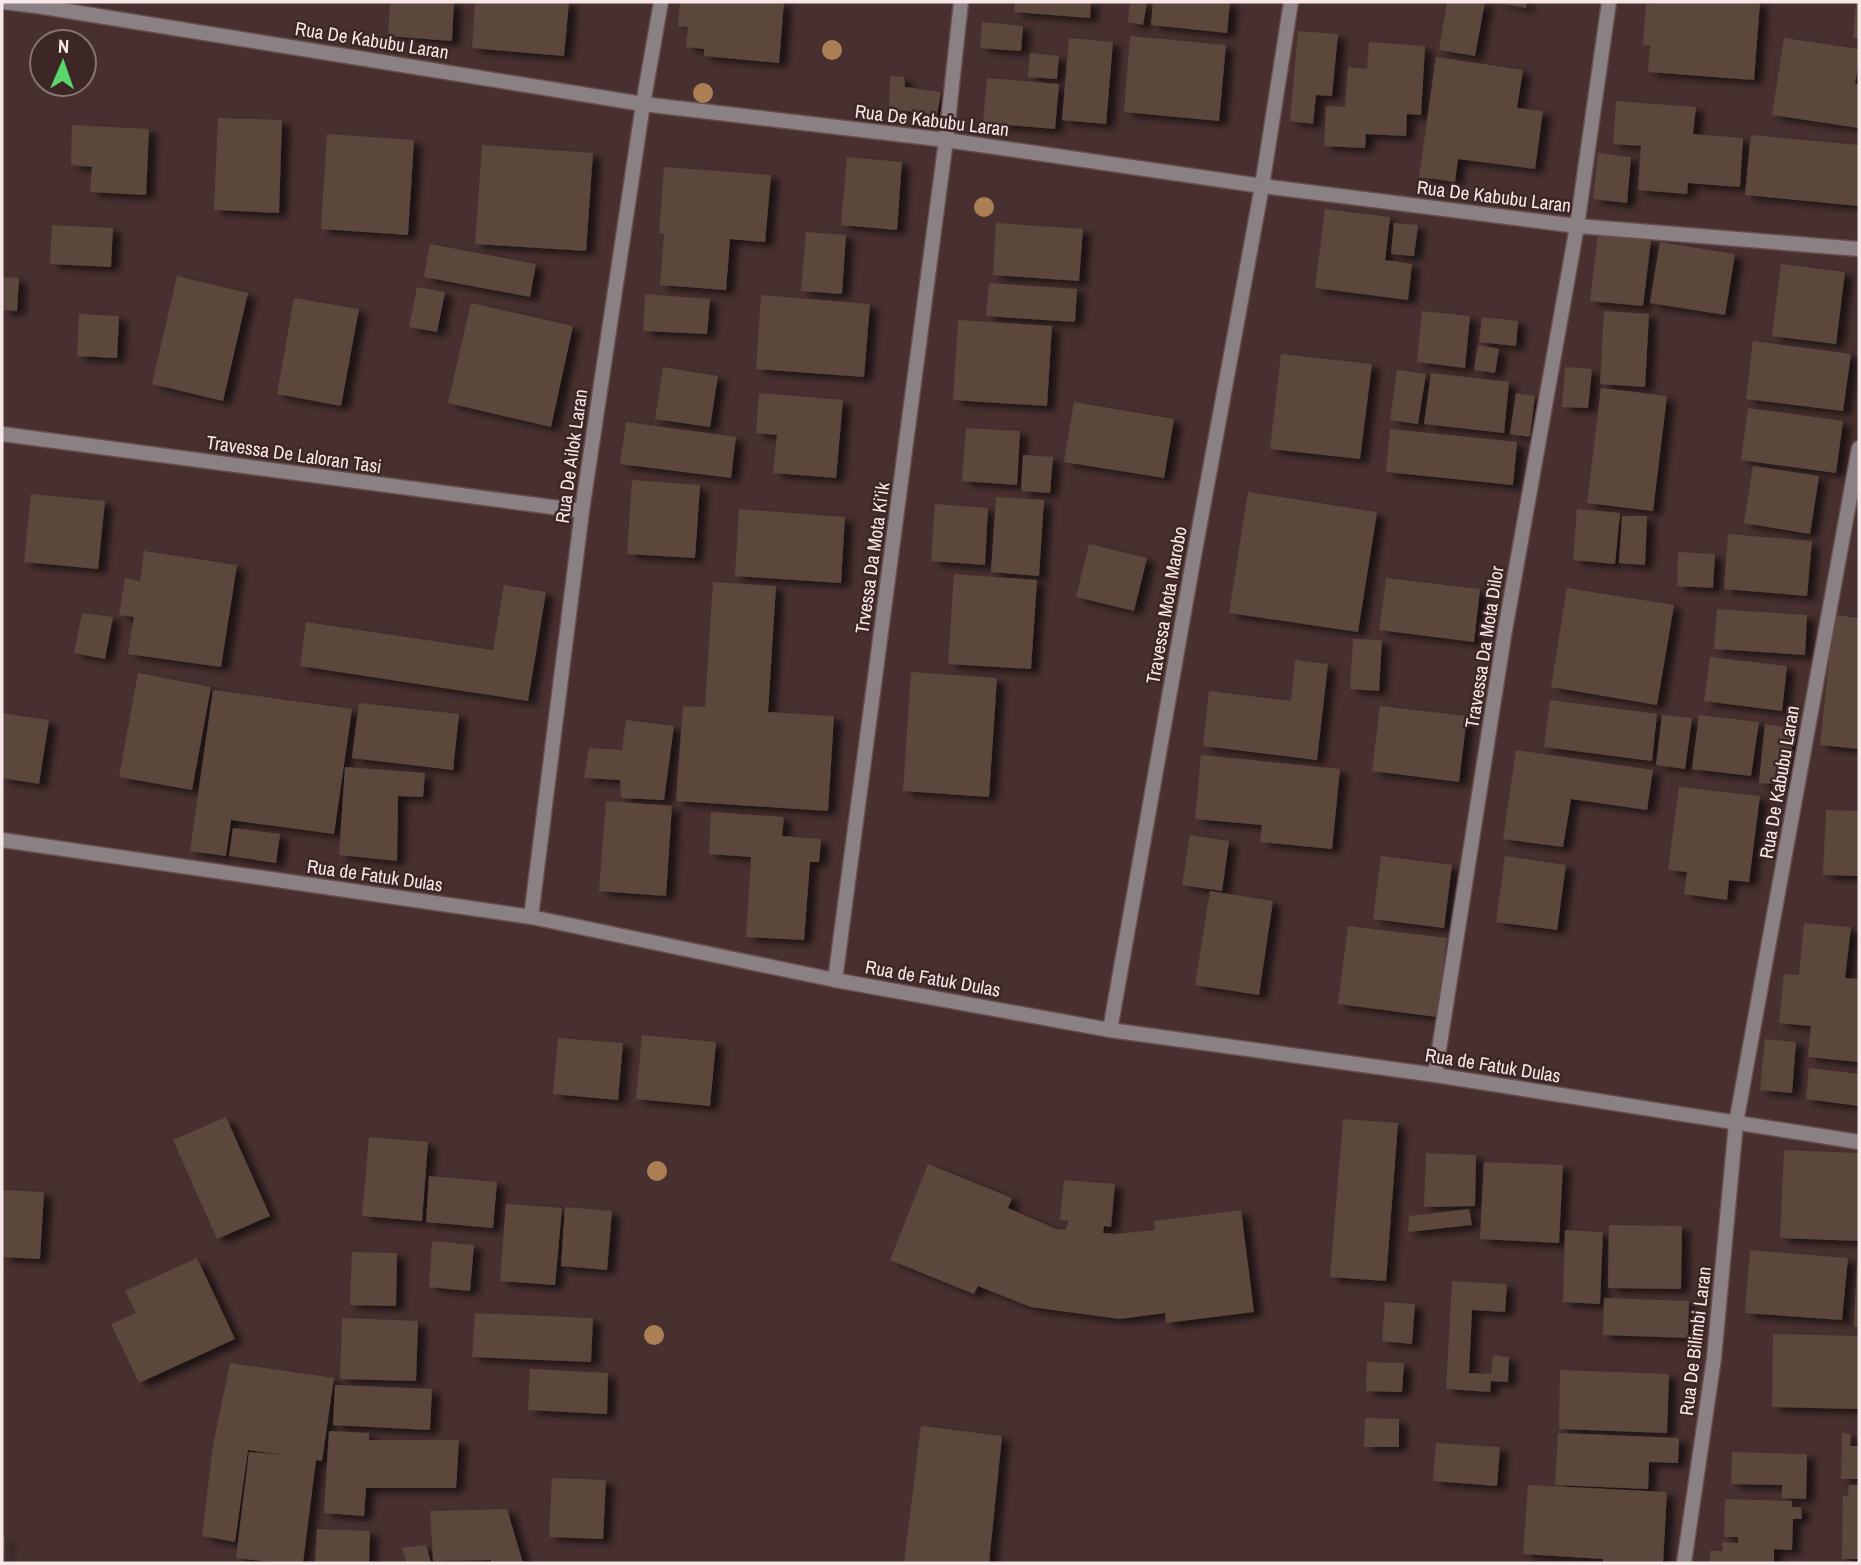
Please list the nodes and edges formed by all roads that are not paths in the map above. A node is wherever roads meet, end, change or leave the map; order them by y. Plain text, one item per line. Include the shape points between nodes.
1 (4, 2) edge
2 (661, 2) edge
3 (961, 2) edge
4 (1291, 2) edge
5 (1609, 2) edge
6 (643, 104) junction
7 (946, 140) junction
8 (1262, 186) junction
9 (1577, 226) junction
10 (1859, 249) edge
11 (2, 434) edge
12 (1859, 448) edge
13 (582, 511) junction
14 (2, 840) edge
15 (531, 917) junction
16 (835, 980) junction
17 (1110, 1030) junction
18 (1436, 1075) junction
19 (1736, 1123) junction
20 (1859, 1142) edge
21 (1684, 1563) edge

1 - 6 street, Rua De Kabubu Laran
2 - 6 street, Rua De Ailok Laran
3 - 7 street, Trvessa Da Mota Ki’ik
4 - 8 street, Travessa Mota Marobo
5 - 9 street, Travessa Da Mota Dilor
6 - 7 street, Rua De Kabubu Laran
6 - 13 street, Rua De Ailok Laran
7 - 8 street, Rua De Kabubu Laran
7 - 16 street, Trvessa Da Mota Ki’ik
8 - 9 street, Rua De Kabubu Laran
8 - 17 street, Travessa Mota Marobo
9 - 10 street, Rua De Kabubu Laran
9 - 18 street, Travessa Da Mota Dilor via 1504,636
11 - 13 street, Travessa De Laloran Tasi
12 - 19 street, Rua De Kabubu Laran
13 - 15 street, Rua De Ailok Laran
14 - 15 street, Rua de Fatuk Dulas
15 - 16 street, Rua de Fatuk Dulas
16 - 17 street, Rua de Fatuk Dulas
17 - 18 street, Rua de Fatuk Dulas
18 - 19 street, Rua de Fatuk Dulas
19 - 20 street, Rua de Fatuk Dulas
19 - 21 street, Rua De Bilimbi Laran via 1714,1358

